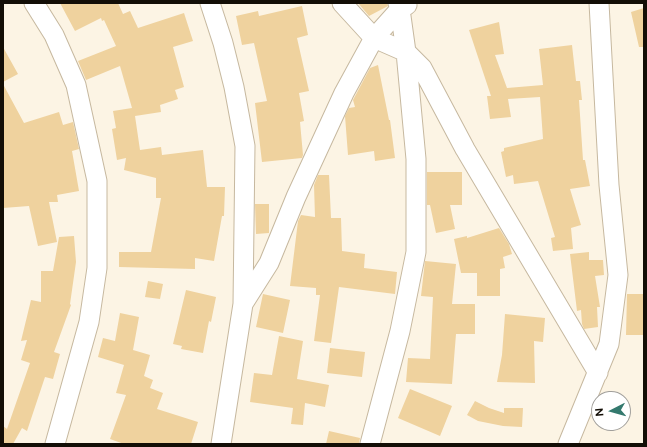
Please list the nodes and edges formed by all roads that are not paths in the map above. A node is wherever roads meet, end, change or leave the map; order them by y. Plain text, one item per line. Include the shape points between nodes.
1 (34, 3) edge
2 (210, 3) edge
3 (342, 3) edge
4 (599, 3) edge
5 (403, 5) edge
6 (374, 38) junction
7 (406, 52) junction
8 (243, 304) junction
9 (598, 373) junction
10 (55, 444) edge
11 (221, 444) edge
12 (370, 444) edge
13 (568, 444) edge

1 - 10 street via 54,36 76,85 97,181 97,268 89,322
2 - 8 street via 230,72 245,146
3 - 6 street
4 - 9 street via 609,178 618,275 609,344
5 - 6 street
5 - 7 street
6 - 7 street
6 - 8 street via 344,93 268,263
7 - 9 street via 422,68 469,156
7 - 12 street via 416,159 416,252 400,331
8 - 11 street
9 - 13 street

